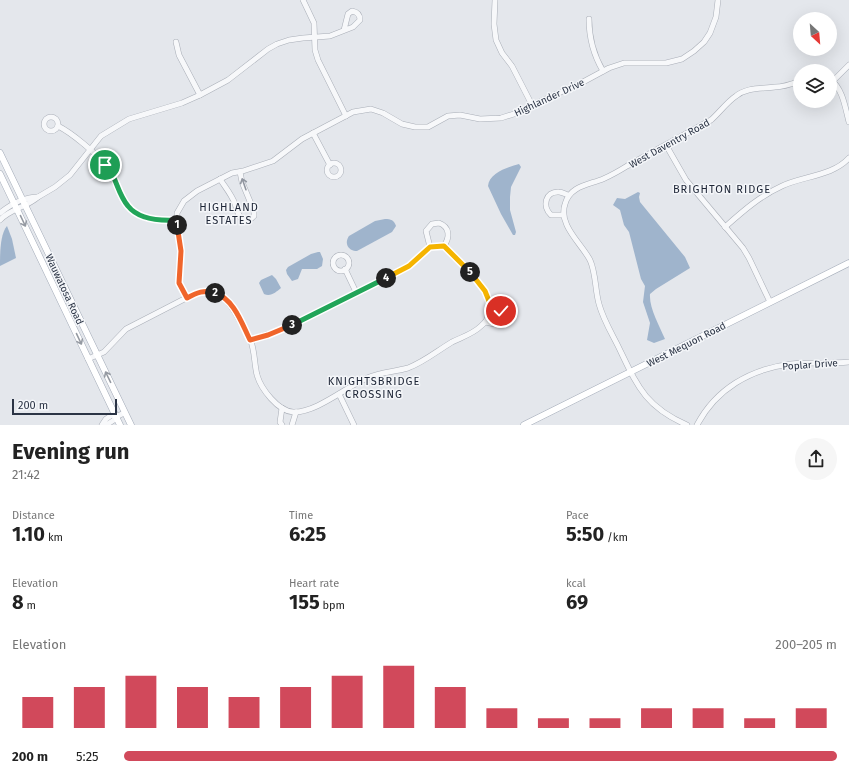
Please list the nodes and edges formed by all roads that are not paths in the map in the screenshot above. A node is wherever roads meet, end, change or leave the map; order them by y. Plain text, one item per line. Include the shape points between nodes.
1 (303, 0) edge
2 (495, 0) edge
3 (718, 0) edge
4 (589, 19) dead end
5 (344, 30) dead end
6 (314, 38) junction
7 (176, 42) dead end
8 (849, 66) edge
9 (603, 71) junction
10 (837, 76) edge
11 (793, 83) edge
12 (837, 88) edge
13 (200, 95) junction
14 (532, 105) junction
15 (346, 116) junction
16 (849, 122) edge
17 (58, 126) dead end
18 (313, 133) junction
19 (666, 145) junction
20 (89, 150) junction
21 (0, 153) edge
22 (849, 158) edge
23 (330, 165) dead end
24 (240, 172) junction
25 (0, 174) edge
26 (220, 179) junction
27 (568, 195) junction
28 (24, 202) junction
29 (16, 206) junction
30 (0, 213) edge
31 (563, 215) junction
32 (0, 220) edge
33 (177, 220) junction
34 (724, 227) junction
35 (444, 246) junction
36 (430, 247) junction
37 (849, 263) edge
38 (345, 270) dead end
39 (356, 292) junction
40 (187, 298) junction
41 (770, 302) junction
42 (491, 306) junction
43 (486, 322) junction
44 (250, 340) junction
45 (97, 355) junction
46 (88, 359) junction
47 (849, 362) edge
48 (630, 372) junction
49 (340, 394) junction
50 (282, 408) junction
51 (296, 412) junction
52 (124, 413) junction
53 (116, 417) junction
54 (102, 425) edge
55 (106, 425) edge
56 (120, 425) edge
57 (131, 425) edge
58 (282, 425) edge
59 (292, 425) edge
60 (354, 425) edge
61 (524, 425) edge
62 (687, 425) edge
63 (697, 425) edge

1 - 6 street via 312,18
2 - 14 street via 496,40
3 - 9 street, Highlander Drive via 716,17 710,33 704,42 682,59 666,63 624,63
4 - 9 street via 591,45
5 - 6 street via 330,36
6 - 13 street via 289,40 277,44 228,80
6 - 15 street via 318,60
7 - 13 street via 179,55
8 - 10 street
9 - 14 street, Highlander Drive
11 - 19 street, West Daventry Road via 743,91 734,96 711,120
12 - 16 street via 842,96
13 - 20 street via 129,120 101,136
14 - 15 street, Highlander Drive via 501,118 448,116 428,127 402,124 371,109
15 - 18 street, Highlander Drive
17 - 20 street via 68,131
18 - 23 street
18 - 24 street, Highlander Drive via 273,161
19 - 27 street, West Daventry Road via 615,174 576,189
19 - 34 street via 686,180
20 - 28 street via 70,175 32,202
20 - 33 street via 105,165 128,207 146,218
21 - 28 main road, Wauwatosa Road
22 - 34 street via 828,171 783,185 746,208
24 - 26 street, Highlander Drive
26 -> 24 street via 235,202 239,216 245,221 251,220 254,211
25 - 29 main road, Wauwatosa Road
26 - 33 street, Highlander Drive via 184,201 177,212
27 - 31 street
27 - 31 street via 558,191 548,196 545,202 551,215
28 - 29 street
28 - 45 main road, Wauwatosa Road
29 - 30 street
29 - 32 street
29 -> 46 main road, Wauwatosa Road
31 - 48 street via 574,238 589,259 601,310
33 - 40 street, Highlander Drive via 181,251 179,283
34 - 41 street via 743,248
35 - 36 street
35 - 36 street via 449,235 447,228 439,223 432,224 426,231
35 - 42 street via 470,271 485,291
36 - 39 street via 409,266
37 - 41 main road, West Mequon Road
38 - 39 street
39 - 44 street via 285,328
40 - 44 street via 210,291 225,297
40 - 45 street via 126,329 104,352
41 - 48 main road, West Mequon Road
42 - 43 street
42 - 43 street via 501,311 504,318 497,324
43 - 49 street via 419,363 372,376
44 - 50 street via 258,377 273,400
45 - 46 street
52 -> 45 main road, Wauwatosa Road
46 - 53 main road, Wauwatosa Road
47 - 63 street, Poplar Drive via 792,364 751,374 729,387 711,403
48 - 61 main road, West Mequon Road
48 - 62 street via 637,386 657,408
49 - 51 street via 315,407
49 - 60 street
50 - 51 street
50 - 58 street
51 - 59 street
52 - 53 street
52 - 57 main road, Wauwatosa Road
53 - 54 street via 112,415
53 - 55 street
53 - 56 main road, Wauwatosa Road

